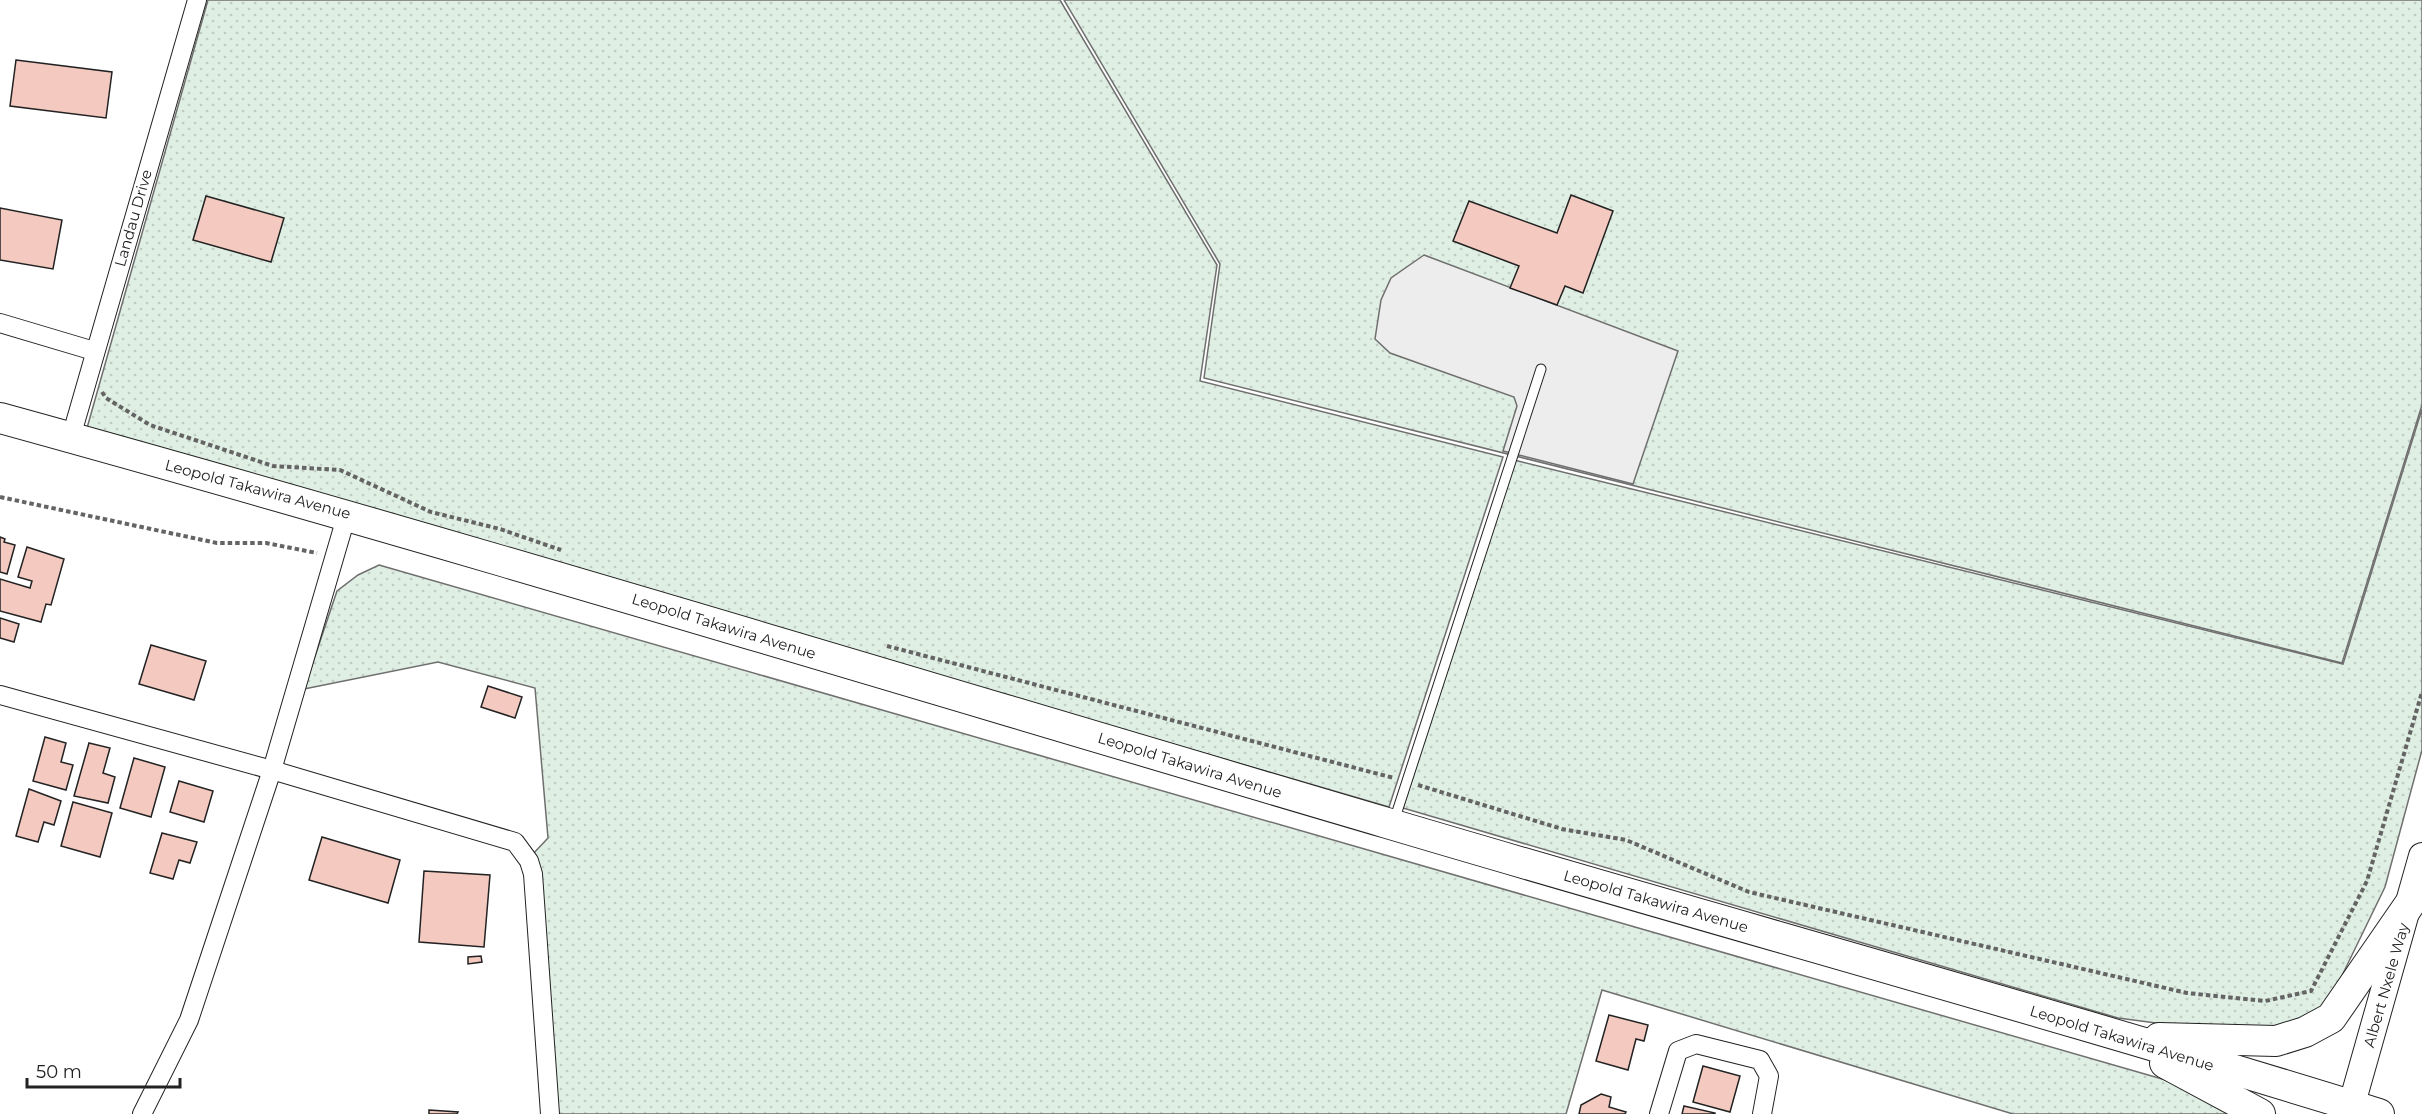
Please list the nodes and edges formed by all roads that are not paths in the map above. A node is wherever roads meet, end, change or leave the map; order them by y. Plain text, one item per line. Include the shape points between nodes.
1 (197, 0) edge
2 (0, 323) edge
3 (94, 351) junction
4 (1540, 369) dead end
5 (0, 418) edge
6 (70, 437) junction
7 (347, 514) junction
8 (0, 695) edge
9 (272, 770) junction
10 (1392, 825) junction
11 (2422, 856) edge
12 (2409, 904) junction
13 (2118, 1037) junction
14 (2360, 1111) edge
15 (142, 1114) edge
16 (550, 1114) edge
17 (1659, 1114) edge
18 (1762, 1114) edge
19 (2260, 1114) edge

1 - 3 street, Landau Drive
2 - 3 street
3 - 6 street, Landau Drive
4 - 10 lane
5 - 6 highway, Leopold Takawira Avenue
6 - 7 highway, Leopold Takawira Avenue
7 - 9 street
7 - 10 highway, Leopold Takawira Avenue
8 - 9 street
9 - 15 street via 189,1020
9 - 16 street via 515,842 524,852 533,874
10 - 13 highway, Leopold Takawira Avenue
11 - 12 main road, Albert Nxele Way
12 - 13 highway via 2331,1018 2305,1032 2276,1041
12 - 14 main road, Albert Nxele Way
13 - 14 highway, Leopold Takawira Avenue
13 - 19 highway
17 - 18 street via 1678,1051 1696,1044 1760,1060 1769,1076

